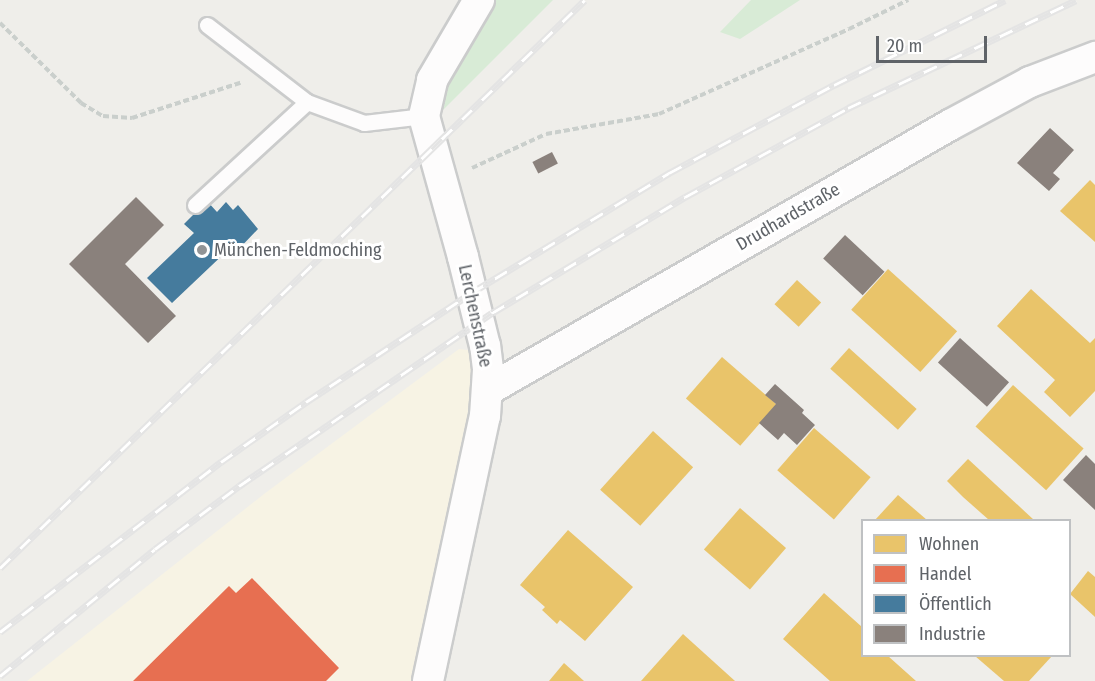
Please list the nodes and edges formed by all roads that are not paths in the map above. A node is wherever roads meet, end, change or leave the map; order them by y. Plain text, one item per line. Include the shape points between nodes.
1 (479, 0) edge
2 (207, 25) dead end
3 (1095, 57) edge
4 (307, 102) junction
5 (424, 116) junction
6 (195, 205) dead end
7 (488, 390) junction
8 (428, 681) edge

1 - 5 street, Lerchenstraße via 432,80
2 - 4 lane
3 - 7 street, Drudhardstraße via 1030,82 950,125
4 - 5 lane via 364,123
4 - 6 lane
5 - 7 street, Lerchenstraße via 485,346
7 - 8 street, Lerchenstraße

